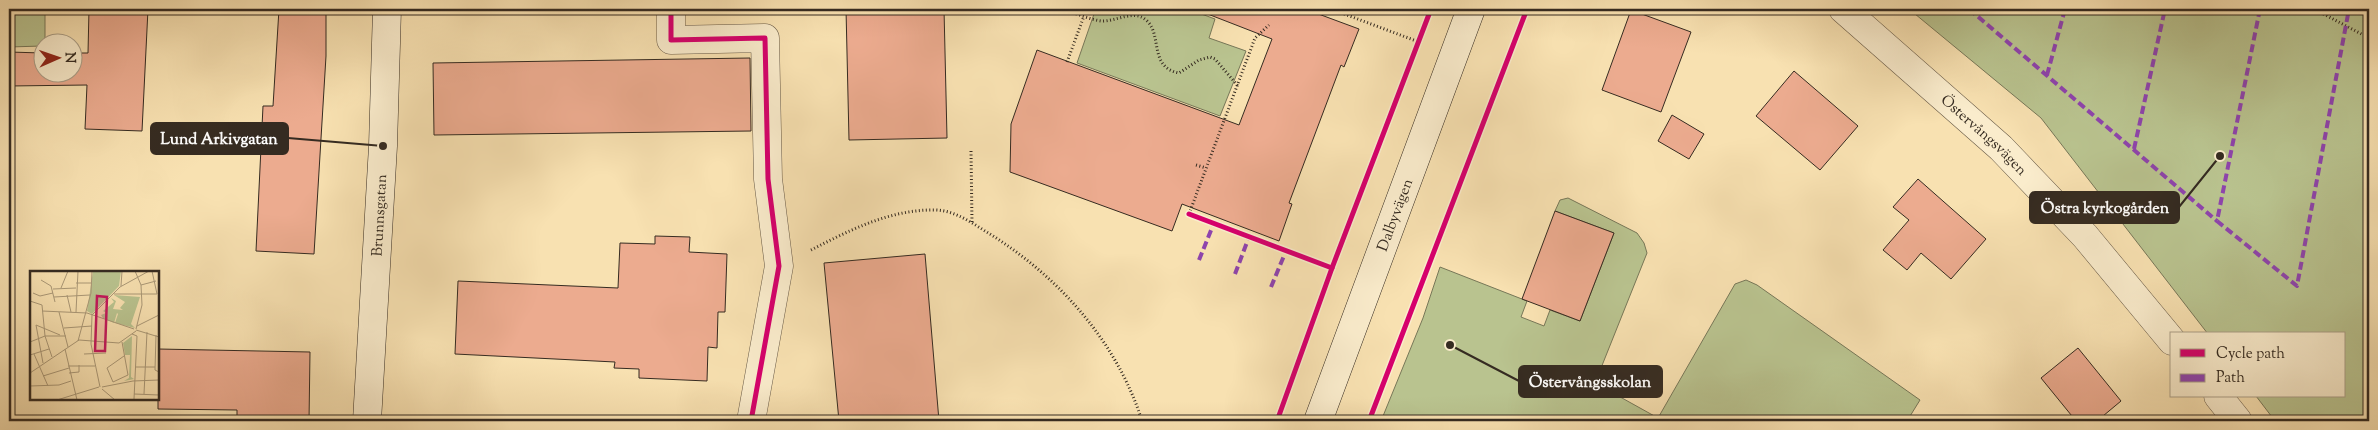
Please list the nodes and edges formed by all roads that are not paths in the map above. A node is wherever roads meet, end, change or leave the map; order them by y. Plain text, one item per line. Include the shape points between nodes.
1 (387, 9) edge
2 (671, 9) edge
3 (1471, 9) edge
4 (1843, 9) edge
5 (2170, 339) edge
6 (2220, 398) edge
7 (367, 421) edge
8 (751, 421) edge
9 (1318, 421) edge
10 (2238, 421) edge

1 - 7 street, Brunnsgatan via 383,146
2 - 8 street via 671,40 765,38 768,179 779,266
3 - 9 street, Dalbyvägen
4 - 5 street, Östervångsvägen via 2001,148 2085,236
6 - 10 street

